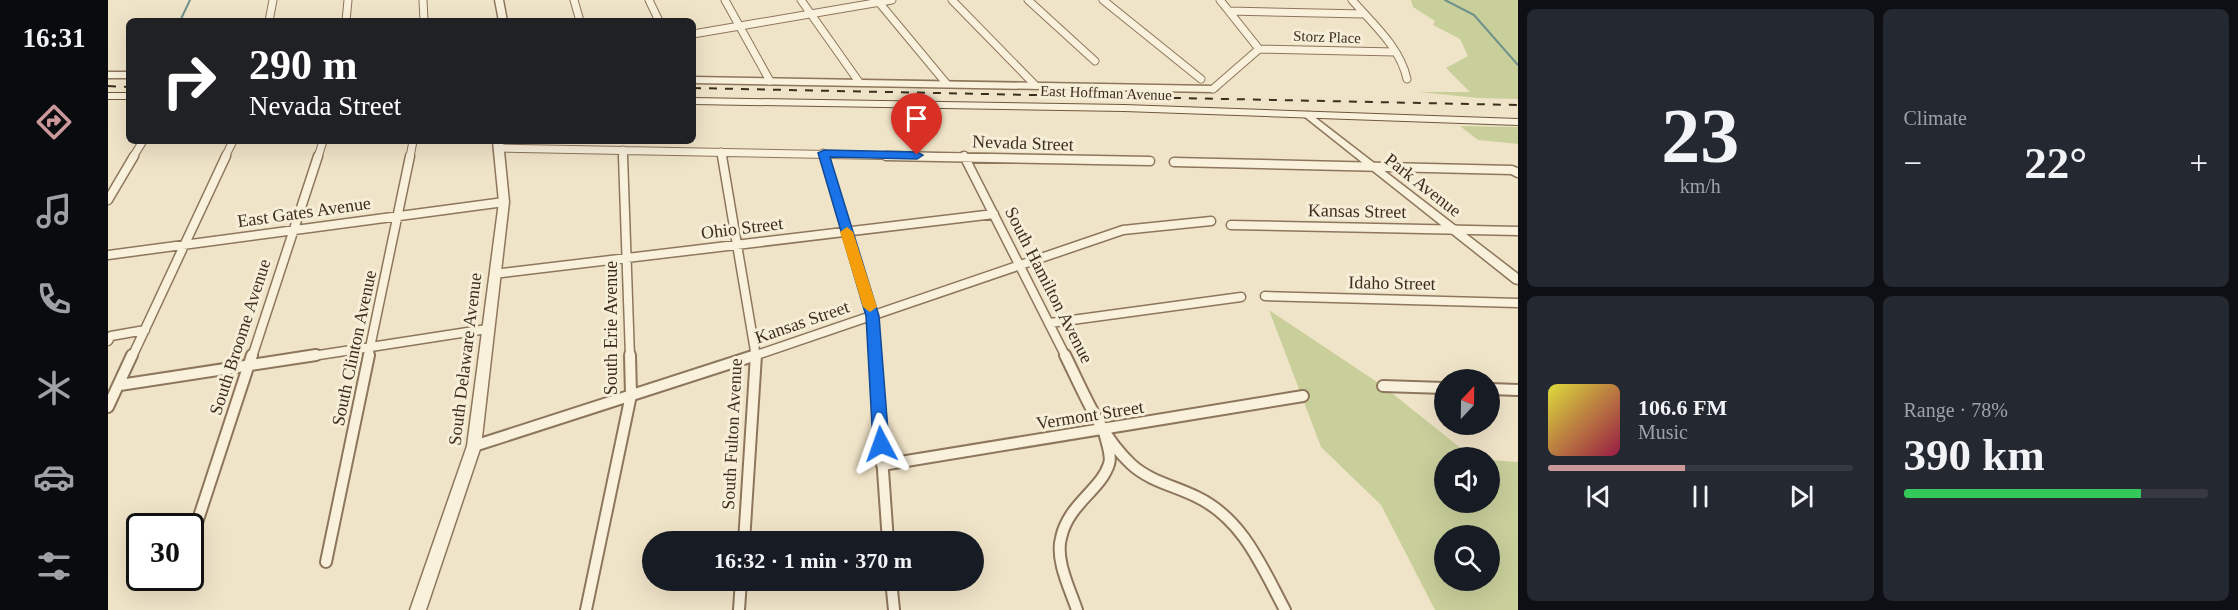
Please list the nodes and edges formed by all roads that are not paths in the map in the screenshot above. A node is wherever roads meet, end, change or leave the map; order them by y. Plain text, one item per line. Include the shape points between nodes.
1 (273, 0) edge
2 (348, 0) edge
3 (423, 0) edge
4 (499, 0) edge
5 (574, 0) edge
6 (650, 0) edge
7 (725, 0) edge
8 (801, 0) edge
9 (892, 0) edge
10 (952, 0) edge
11 (1028, 0) edge
12 (1103, 0) edge
13 (1220, 0) edge
14 (1352, 0) edge
15 (878, 1) edge
16 (1229, 11) junction
17 (811, 14) junction
18 (1364, 14) junction
19 (270, 18) edge
20 (346, 18) edge
21 (424, 18) edge
22 (502, 18) edge
23 (579, 18) edge
24 (658, 18) edge
25 (740, 26) junction
26 (696, 33) edge
27 (1259, 49) junction
28 (1395, 52) junction
29 (1095, 61) dead end
30 (108, 75) edge
31 (126, 75) edge
32 (1201, 79) dead end
33 (1407, 79) dead end
34 (696, 80) edge
35 (770, 81) junction
36 (858, 82) junction
37 (946, 83) junction
38 (1035, 85) junction
39 (1213, 89) joint
40 (108, 96) edge
41 (126, 96) edge
42 (696, 101) edge
43 (1308, 115) junction
44 (1518, 122) edge
45 (141, 144) edge
46 (232, 144) edge
47 (322, 144) edge
48 (412, 144) edge
49 (498, 145) edge
50 (623, 150) junction
51 (722, 152) junction
52 (824, 153) junction
53 (964, 156) junction
54 (1150, 161) dead end
55 (1174, 162) dead end
56 (1373, 166) junction
57 (1518, 172) edge
58 (108, 200) edge
59 (504, 202) junction
60 (994, 214) junction
61 (398, 216) junction
62 (1211, 221) dead end
63 (1231, 225) dead end
64 (1453, 229) junction
65 (293, 230) junction
66 (1518, 231) edge
67 (847, 233) junction
68 (185, 245) junction
69 (738, 246) junction
70 (108, 255) edge
71 (627, 259) junction
72 (1021, 265) junction
73 (494, 274) junction
74 (1518, 280) edge
75 (1265, 296) dead end
76 (1240, 297) dead end
77 (1518, 303) edge
78 (873, 316) junction
79 (1050, 323) junction
80 (487, 329) junction
81 (145, 330) junction
82 (108, 341) edge
83 (372, 345) junction
84 (756, 355) junction
85 (249, 364) junction
86 (120, 385) junction
87 (1383, 386) dead end
88 (1434, 388) edge
89 (1500, 390) edge
90 (1518, 390) edge
91 (631, 395) junction
92 (1304, 396) dead end
93 (108, 407) edge
94 (1103, 430) junction
95 (474, 446) junction
96 (882, 465) junction
97 (200, 513) edge
98 (745, 531) edge
99 (887, 531) edge
100 (326, 562) dead end
101 (740, 591) edge
102 (892, 591) edge
103 (418, 610) edge
104 (586, 610) edge
105 (739, 610) edge
106 (894, 610) edge
107 (1077, 610) edge
108 (1285, 610) edge

1 - 19 street
2 - 20 street
3 - 21 street
4 - 22 street
5 - 23 street
6 - 24 street
7 - 25 street
8 - 17 street
9 - 15 street
10 - 38 street
11 - 29 street
12 - 32 street
13 - 16 street
14 - 18 street
15 - 17 street
15 - 37 street
16 - 18 street
16 - 27 street
17 - 25 street
17 - 36 street
18 - 28 street
25 - 26 street
25 - 35 street
27 - 28 street, Storz Place
27 - 39 street
28 - 33 street
30 - 31 street
34 - 35 street, East Hoffman Avenue
35 - 36 street, East Hoffman Avenue
36 - 37 street, East Hoffman Avenue
37 - 38 street, East Hoffman Avenue
38 - 39 street, East Hoffman Avenue
40 - 41 main road
42 - 43 main road, East Hoffman Avenue
43 - 44 main road, East Hoffman Avenue
43 - 56 street, Park Avenue
45 - 58 street
46 - 68 street
47 - 65 street, South Broome Avenue
48 - 61 street, South Clinton Avenue
49 - 50 street, Nevada Street
49 - 59 street, South Delaware Avenue
50 - 51 street, Nevada Street
50 - 71 street, South Erie Avenue
51 - 52 street, Nevada Street
51 - 69 street, South Fulton Avenue
52 - 53 street, Nevada Street
52 - 67 street
53 - 54 street, Nevada Street
53 - 60 street, South Hamilton Avenue
55 - 56 street
56 - 57 street
56 - 64 street, Park Avenue
59 - 61 street, East Gates Avenue
59 - 73 street, South Delaware Avenue
60 - 67 street, Ohio Street
60 - 72 street, South Hamilton Avenue
61 - 65 street, East Gates Avenue
61 - 83 street, South Clinton Avenue
62 - 72 street, Kansas Street via 1124,230
63 - 64 street, Kansas Street
64 - 66 street, Kansas Street
64 - 74 street, Park Avenue
65 - 68 street, East Gates Avenue
65 - 85 street, South Broome Avenue
67 - 69 street, Ohio Street
67 - 78 street
68 - 70 street, East Gates Avenue
68 - 81 street
69 - 71 street, Ohio Street
69 - 84 street, South Fulton Avenue
71 - 73 street, Ohio Street
71 - 91 street, South Erie Avenue
72 - 78 street, Kansas Street
72 - 79 street, South Hamilton Avenue
73 - 80 street, South Delaware Avenue
75 - 77 street, Idaho Street
76 - 79 street
78 - 84 street, Kansas Street
78 - 96 street
79 - 94 street, South Hamilton Avenue
80 - 83 street
80 - 95 street, South Delaware Avenue
81 - 82 street via 111,336
81 - 86 street
83 - 85 street
83 - 100 street, South Clinton Avenue
84 - 91 street, Kansas Street
84 - 98 street, South Fulton Avenue
85 - 86 street
85 - 97 street, South Broome Avenue
86 - 93 street
87 - 88 street
89 - 90 street
91 - 95 street, Kansas Street
91 - 104 street, South Erie Avenue
92 - 94 street, Vermont Street
94 - 96 street, Vermont Street
94 - 107 street via 1110,462 1102,478 1078,503 1060,539 1062,564
94 - 108 street via 1145,475 1198,497 1236,525
95 - 103 street, South Delaware Avenue
96 - 99 street
101 - 105 street
102 - 106 street

